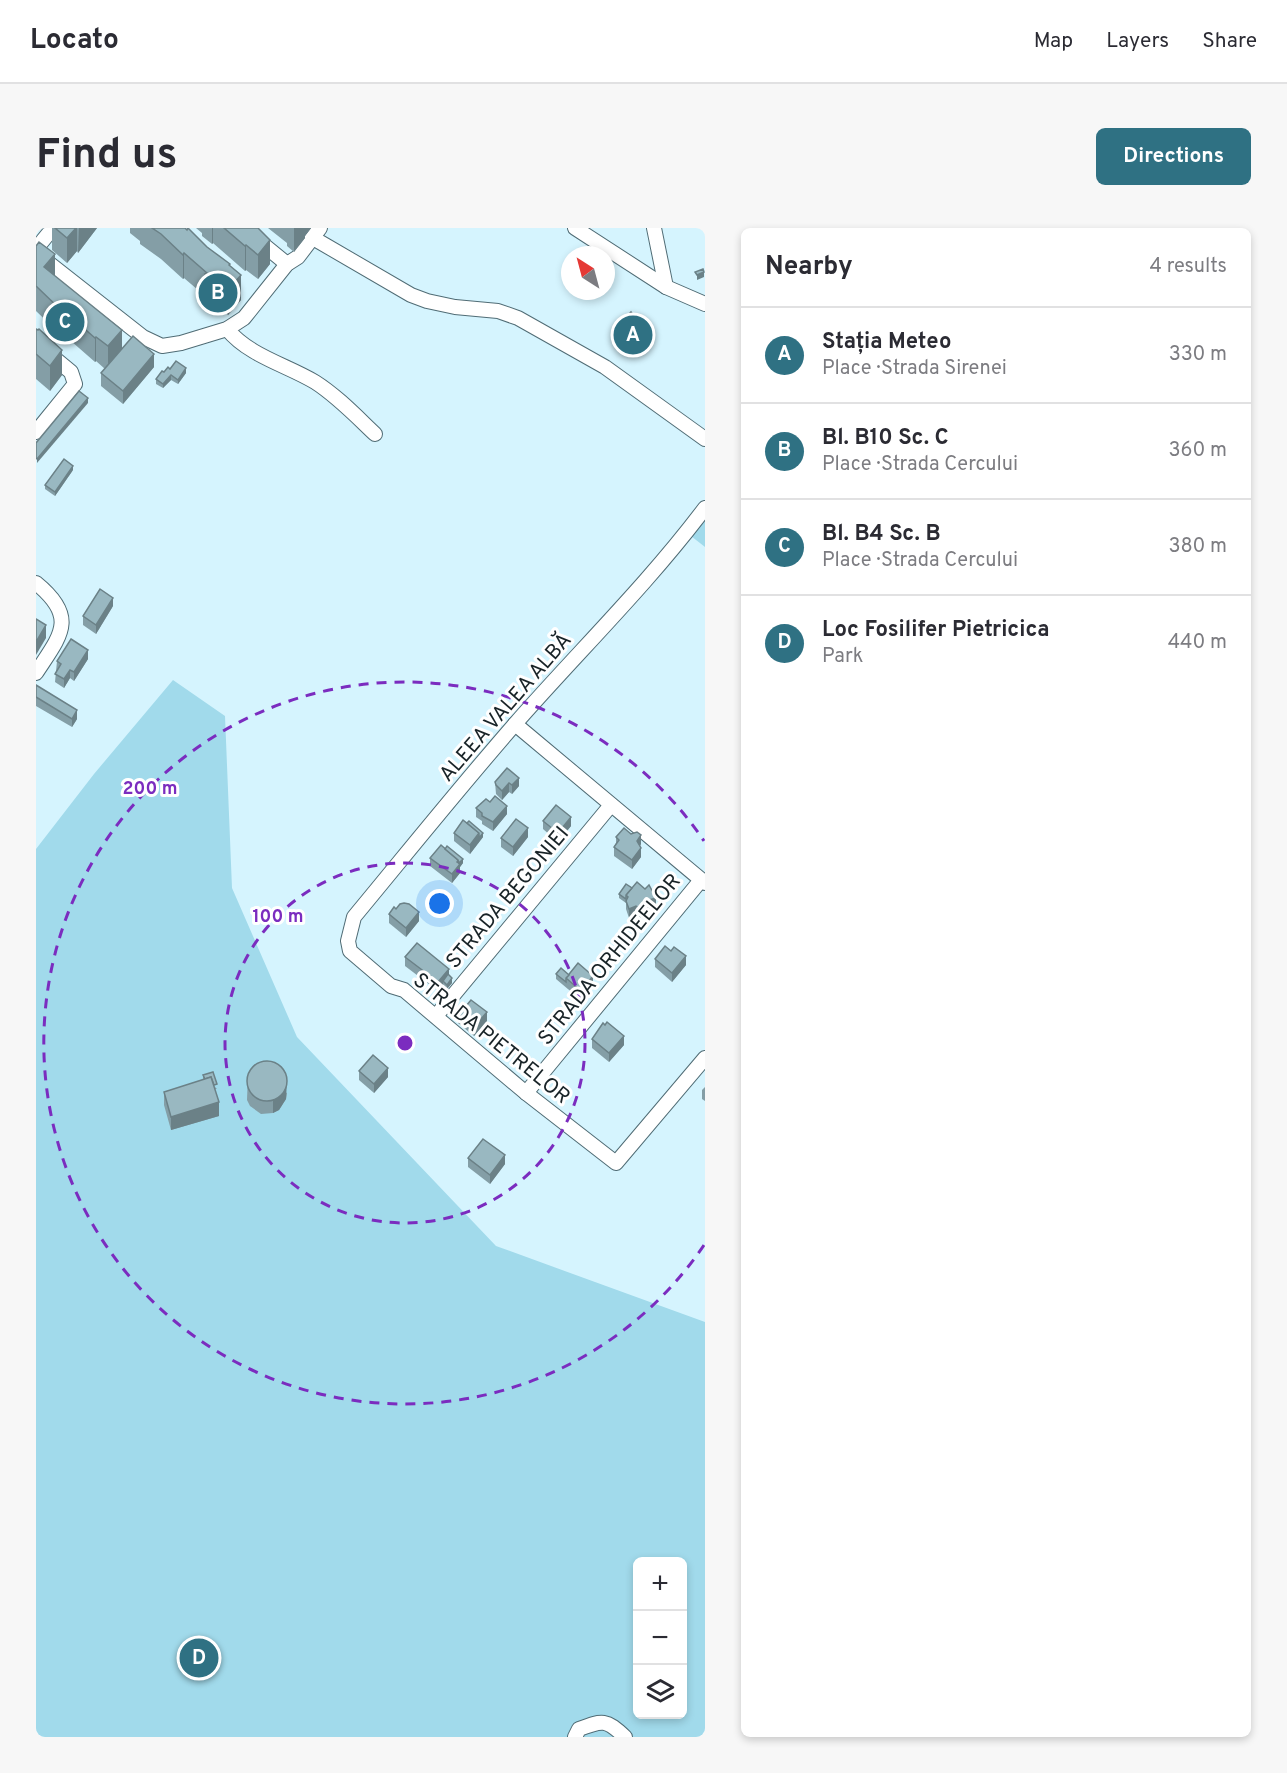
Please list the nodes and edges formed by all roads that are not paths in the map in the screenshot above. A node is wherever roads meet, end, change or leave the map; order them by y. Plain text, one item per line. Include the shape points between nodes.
1 (53, 228) edge
2 (243, 228) edge
3 (575, 228) edge
4 (654, 228) edge
5 (316, 233) edge
6 (36, 251) edge
7 (287, 264) junction
8 (666, 287) junction
9 (702, 297) edge
10 (227, 329) junction
11 (36, 343) edge
12 (36, 432) edge
13 (375, 434) dead end
14 (705, 439) edge
15 (705, 508) edge
16 (36, 584) edge
17 (36, 673) edge
18 (515, 724) junction
19 (611, 805) junction
20 (703, 881) edge
21 (348, 942) joint
22 (436, 1016) junction
23 (705, 1058) edge
24 (526, 1094) junction
25 (575, 1737) edge
26 (625, 1737) edge

1 - 6 street
2 - 7 street
3 - 8 street
4 - 8 street
5 - 7 street via 298,257
5 - 14 street via 427,302 498,311 518,318 614,373
6 - 10 street via 153,343 182,343
7 - 10 street via 244,318
8 - 9 street
10 - 13 street via 241,343 328,391
11 - 12 street via 71,372 75,384
15 - 18 street, ALEEA VALEA ALBĂ via 642,586
16 - 17 street via 57,605 63,621 59,637
18 - 19 street
18 - 21 street, ALEEA VALEA ALBĂ via 354,917
19 - 20 street
19 - 22 street, STRADA BEGONIEI
20 - 24 street, STRADA ORHIDEELOR
21 - 22 street, STRADA PIETRELOR via 350,951 391,986 404,990
22 - 24 street, STRADA PIETRELOR
23 - 24 street, STRADA PIETRELOR via 616,1163
25 - 26 street via 579,1729 599,1721 613,1725

